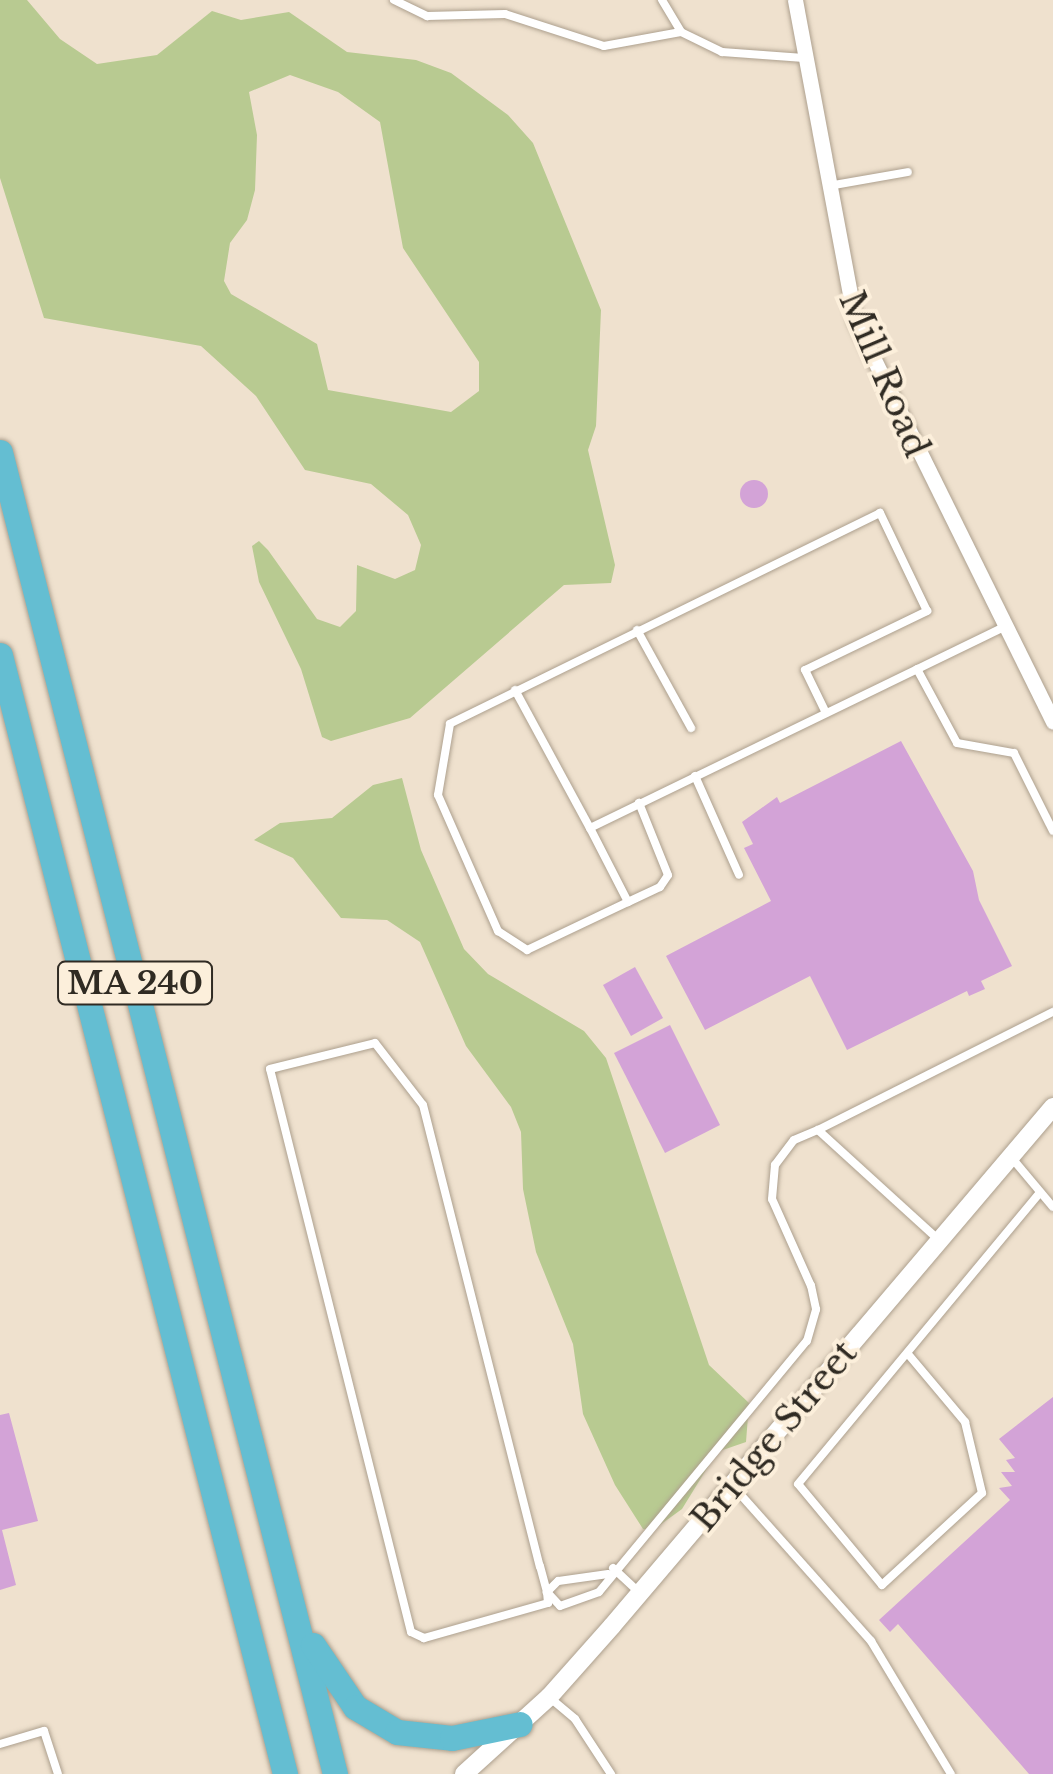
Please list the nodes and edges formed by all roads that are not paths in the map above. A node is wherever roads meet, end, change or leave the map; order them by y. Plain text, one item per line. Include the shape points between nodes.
1 (394, 0) edge
2 (662, 0) edge
3 (795, 0) edge
4 (681, 32) junction
5 (804, 58) junction
6 (908, 172) dead end
7 (828, 186) junction
8 (0, 452) edge
9 (1004, 628) junction
10 (637, 630) junction
11 (0, 655) edge
12 (918, 669) junction
13 (515, 690) junction
14 (826, 713) junction
15 (1053, 722) edge
16 (691, 728) dead end
17 (695, 776) junction
18 (639, 803) junction
19 (590, 828) junction
20 (1053, 831) edge
21 (739, 875) dead end
22 (628, 902) junction
23 (1053, 1012) edge
24 (1053, 1107) edge
25 (818, 1130) junction
26 (1011, 1157) junction
27 (1040, 1192) junction
28 (1053, 1208) edge
29 (940, 1241) junction
30 (908, 1354) junction
31 (732, 1485) junction
32 (610, 1571) junction
33 (548, 1592) junction
34 (640, 1593) junction
35 (294, 1607) junction
36 (243, 1608) junction
37 (550, 1697) junction
38 (520, 1724) junction
39 (0, 1744) edge
40 (484, 1754) junction
41 (58, 1774) edge
42 (270, 1774) edge
43 (286, 1774) edge
44 (335, 1774) edge
45 (445, 1774) edge
46 (464, 1774) edge
47 (611, 1774) edge
48 (951, 1774) edge

1 - 4 lane via 426,16 505,14 604,46
2 - 4 lane
3 - 5 street, Mill Road
4 - 5 lane via 722,52
5 - 7 street, Mill Road
6 - 7 lane
7 - 9 street, Mill Road via 855,321
8 - 35 highway, MA 240
9 - 12 lane
9 - 15 street, Mill Road
10 - 13 lane
10 - 14 lane via 880,514 927,611 805,670
10 - 16 lane
11 - 36 highway, MA 240
12 - 14 lane
12 - 20 lane via 957,743 1014,754
13 - 19 lane
13 - 22 lane via 450,724 438,795 498,931 527,950
14 - 17 lane
17 - 18 lane
17 - 21 lane
18 - 19 lane
18 - 22 lane via 668,875 660,887
19 - 22 lane
23 - 25 lane
24 - 26 street, Bridge Street
25 - 29 lane
25 - 32 lane via 794,1140 776,1165 772,1200 811,1286 816,1309 807,1341
26 - 27 lane
26 - 29 street, Bridge Street
27 - 28 lane
27 - 30 lane
29 - 31 street, Bridge Street
30 - 30 lane via 798,1484 882,1585 982,1493 965,1422
31 - 34 street, Bridge Street
31 - 48 lane via 871,1641
32 - 33 lane via 558,1581
32 - 33 lane via 599,1592 560,1606
32 - 34 lane
33 - 33 lane via 423,1105 374,1043 270,1069 410,1632 424,1638 548,1604
34 - 37 street, Bridge Street
35 - 38 highway via 335,1684 380,1724 434,1738
35 - 44 highway, MA 240
36 - 42 highway
36 - 43 highway, MA 240
37 - 38 street, Bridge Street
37 - 47 lane via 575,1720
38 - 40 street, Bridge Street
39 - 41 lane via 44,1731
40 - 45 street, Bridge Street
40 - 46 street, Bridge Street

